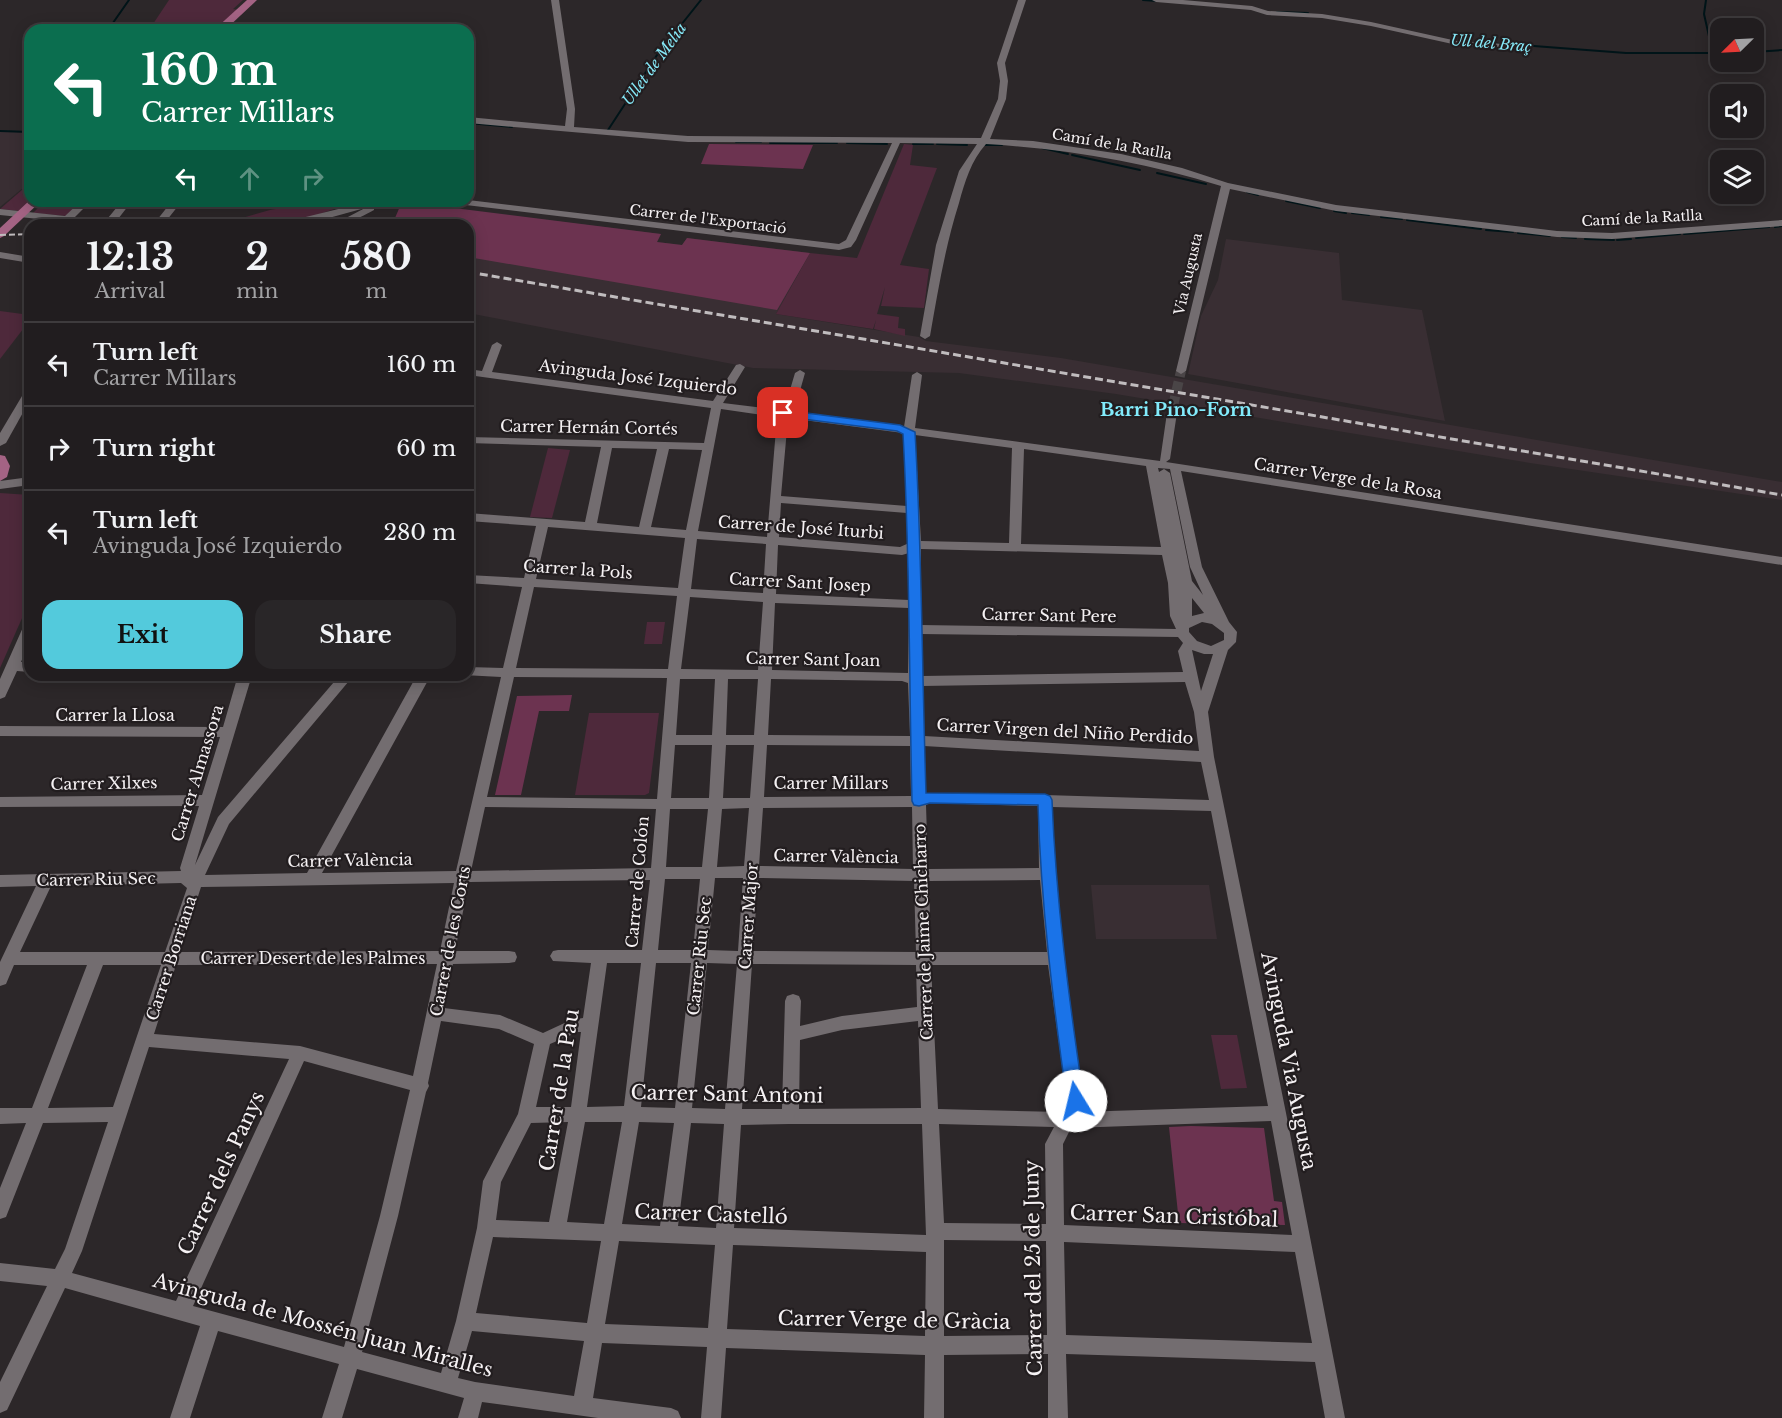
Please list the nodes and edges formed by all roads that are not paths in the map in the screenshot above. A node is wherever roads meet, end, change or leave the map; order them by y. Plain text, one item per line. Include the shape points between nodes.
1 (555, 0) edge
2 (1022, 0) edge
3 (1156, 0) edge
4 (249, 3) edge
5 (226, 24) edge
6 (232, 24) edge
7 (1526, 50) dead end
8 (474, 121) edge
9 (569, 129) junction
10 (897, 141) junction
11 (982, 141) junction
12 (1226, 184) junction
13 (474, 204) edge
14 (29, 207) edge
15 (80, 207) edge
16 (122, 207) edge
17 (373, 207) edge
18 (0, 212) edge
19 (352, 217) edge
20 (68, 219) joint
21 (113, 219) edge
22 (1782, 223) edge
23 (0, 234) edge
24 (0, 255) edge
25 (24, 259) edge
26 (925, 336) dead end
27 (497, 345) dead end
28 (740, 367) dead end
29 (1181, 371) tunnel mouth
30 (474, 373) edge
31 (800, 373) dead end
32 (486, 374) junction
33 (917, 375) dead end
34 (24, 401) edge
35 (717, 404) junction
36 (1173, 406) tunnel mouth
37 (15, 414) junction
38 (786, 414) junction
39 (24, 415) edge
40 (909, 432) junction
41 (3, 433) edge
42 (474, 440) edge
43 (0, 443) edge
44 (607, 444) junction
45 (1018, 444) junction
46 (664, 445) junction
47 (709, 447) junction
48 (1164, 459) dead end
49 (1151, 463) junction
50 (1170, 470) junction
51 (1, 473) edge
52 (24, 479) edge
53 (775, 499) junction
54 (912, 510) junction
55 (474, 517) edge
56 (543, 523) junction
57 (590, 526) junction
58 (644, 531) junction
59 (691, 536) junction
60 (772, 542) junction
61 (915, 545) junction
62 (1015, 549) junction
63 (1168, 551) junction
64 (1782, 561) edge
65 (474, 579) edge
66 (1186, 582) junction
67 (529, 583) junction
68 (685, 592) junction
69 (768, 598) junction
70 (913, 604) junction
71 (1220, 621) junction
72 (914, 629) junction
73 (1185, 631) junction
74 (24, 639) edge
75 (1222, 648) junction
76 (12, 666) junction
77 (24, 666) edge
78 (474, 672) edge
79 (508, 673) junction
80 (674, 675) junction
81 (722, 675) junction
82 (765, 675) junction
83 (1190, 676) junction
84 (243, 681) edge
85 (342, 681) edge
86 (420, 681) edge
87 (915, 681) junction
88 (0, 694) edge
89 (1201, 712) junction
90 (0, 731) edge
91 (229, 732) junction
92 (719, 739) junction
93 (761, 739) junction
94 (668, 740) junction
95 (918, 741) junction
96 (1207, 757) junction
97 (208, 800) junction
98 (1045, 800) junction
99 (919, 801) junction
100 (0, 802) edge
101 (479, 802) junction
102 (716, 802) junction
103 (756, 802) junction
104 (662, 804) junction
105 (1218, 806) junction
106 (200, 821) junction
107 (223, 821) junction
108 (751, 872) junction
109 (708, 873) junction
110 (658, 874) junction
111 (1047, 874) junction
112 (921, 875) junction
113 (463, 876) junction
114 (312, 878) junction
115 (0, 880) edge
116 (46, 880) junction
117 (192, 881) junction
118 (600, 955) junction
119 (558, 956) dead end
120 (648, 956) junction
121 (509, 957) dead end
122 (698, 957) junction
123 (745, 957) junction
124 (98, 958) junction
125 (171, 958) junction
126 (448, 958) junction
127 (10, 959) junction
128 (924, 959) junction
129 (1055, 959) junction
130 (0, 979) edge
131 (793, 1001) dead end
132 (925, 1013) junction
133 (436, 1014) junction
134 (591, 1025) junction
135 (793, 1035) junction
136 (145, 1040) junction
137 (543, 1040) junction
138 (300, 1053) junction
139 (421, 1086) junction
140 (1278, 1113) junction
141 (119, 1114) junction
142 (578, 1114) junction
143 (632, 1114) junction
144 (36, 1115) junction
145 (526, 1115) junction
146 (0, 1116) edge
147 (683, 1116) junction
148 (929, 1116) junction
149 (733, 1117) junction
150 (790, 1117) junction
151 (1068, 1120) junction
152 (0, 1211) edge
153 (486, 1228) junction
154 (556, 1231) junction
155 (612, 1232) junction
156 (1054, 1233) junction
157 (668, 1236) junction
158 (726, 1237) junction
159 (935, 1238) junction
160 (1303, 1244) junction
161 (0, 1272) edge
162 (59, 1278) junction
163 (181, 1311) junction
164 (212, 1319) junction
165 (465, 1321) junction
166 (595, 1333) junction
167 (718, 1338) junction
168 (1056, 1344) junction
169 (936, 1346) junction
170 (1323, 1353) junction
171 (352, 1358) junction
172 (447, 1384) junction
173 (475, 1392) junction
174 (0, 1403) edge
175 (582, 1406) junction
176 (180, 1418) edge
177 (332, 1418) edge
178 (468, 1418) edge
179 (671, 1418) edge
180 (711, 1418) edge
181 (934, 1418) edge
182 (1058, 1418) edge
183 (1335, 1418) edge

1 - 9 street via 571,109
2 - 11 street via 1001,63 1002,99 988,136
3 - 7 street via 1322,16 1451,42
4 - 5 main road
4 - 6 main road
8 - 9 street, Camí de la Ratlla
9 - 10 street, Camí de la Ratlla via 688,139
10 - 11 street, Camí de la Ratlla
10 - 13 street, Carrer de l'Exportació via 851,240 840,247
11 - 12 street, Camí de la Ratlla via 1121,157
11 - 26 street via 964,171 941,245
12 - 22 street, Camí de la Ratlla via 1336,208 1581,235
12 - 29 street, Via Augusta
14 - 23 main road
15 - 20 street
16 - 21 street
17 - 19 street
18 - 20 street
24 - 25 street
27 - 32 street
28 - 35 street, Carrer de Colón
30 - 32 street, Avinguda José Izquierdo
31 - 38 street, Carrer Major
32 - 35 street, Avinguda José Izquierdo
33 - 40 street, Carrer de Jaime Chicharro
34 - 37 street
35 - 38 street, Avinguda José Izquierdo
35 - 47 street, Carrer de Colón
36 - 48 street
37 - 39 street
37 - 41 street
38 - 40 street, Avinguda José Izquierdo
38 - 53 street, Carrer Major
40 - 45 street, Carrer Verge de la Rosa
40 - 54 street, Carrer de Jaime Chicharro
41 - 43 street
42 - 44 street, Carrer Hernán Cortés
44 - 46 street, Carrer Hernán Cortés
44 - 57 street
45 - 49 street, Carrer Verge de la Rosa
45 - 62 street
46 - 47 street, Carrer Hernán Cortés
46 - 58 street
47 - 59 street, Carrer de Colón
49 - 50 street, Carrer Verge de la Rosa
49 - 63 street, Avinguda Via Augusta
50 - 64 street, Carrer Verge de la Rosa
50 - 66 street, Avinguda Via Augusta
50 - 71 street via 1196,567
51 - 52 street
53 - 54 street
53 - 60 street, Carrer Major
54 - 61 street, Carrer de Jaime Chicharro
55 - 56 street, Carrer de José Iturbi
56 - 57 street, Carrer de José Iturbi
56 - 67 street, Carrer de les Corts
57 - 58 street, Carrer de José Iturbi
58 - 59 street, Carrer de José Iturbi
59 - 60 street, Carrer de José Iturbi
59 - 68 street, Carrer de Colón
60 - 61 street, Carrer de José Iturbi via 902,551
60 - 69 street, Carrer Major
61 - 62 street, Carrer de José Iturbi
61 - 70 street, Carrer de Jaime Chicharro
62 - 63 street, Carrer de José Iturbi
63 - 73 street, Avinguda Via Augusta via 1176,615
65 - 67 street, Carrer la Pols
66 - 71 street, Avinguda Via Augusta
66 - 73 street, Avinguda Via Augusta
67 - 68 street, Carrer la Pols
67 - 79 street, Carrer de les Corts
68 - 69 street, Carrer Sant Josep
68 - 80 street, Carrer de Colón
69 - 70 street, Carrer Sant Josep
69 - 82 street, Carrer Major
70 - 72 street, Carrer de Jaime Chicharro
71 - 73 street via 1200,617
71 - 75 street via 1231,632 1230,642
72 - 73 street, Carrer Sant Pere
72 - 87 street, Carrer de Jaime Chicharro
73 - 75 street via 1199,649
73 - 83 street, Avinguda Via Augusta
74 - 76 street
75 - 89 street, Avinguda Via Augusta
76 - 77 street
76 - 88 street
78 - 79 street, Carrer Sant Joan
79 - 80 street, Carrer Sant Joan
79 - 101 street, Carrer de les Corts
80 - 81 street, Carrer Sant Joan
80 - 94 street, Carrer de Colón
81 - 82 street, Carrer Sant Joan
81 - 92 street, Carrer Riu Sec
82 - 87 street, Carrer Sant Joan via 904,676
82 - 93 street, Carrer Major
83 - 87 street, Carrer Sant Joan
83 - 89 street, Avinguda Via Augusta
84 - 91 street, Carrer Almassora
85 - 107 street, Carrer Borriana
86 - 114 street
87 - 95 street, Carrer de Jaime Chicharro
89 - 96 street, Avinguda Via Augusta
90 - 91 street, Carrer la Llosa
91 - 97 street, Carrer Almassora
92 - 93 street, Carrer Virgen del Niño Perdido
92 - 94 street, Carrer Virgen del Niño Perdido
92 - 102 street, Carrer Riu Sec
93 - 95 street, Carrer Virgen del Niño Perdido
93 - 103 street, Carrer Major
94 - 104 street, Carrer de Colón
95 - 96 street, Carrer Virgen del Niño Perdido
95 - 99 street, Carrer de Jaime Chicharro
96 - 105 street, Avinguda Via Augusta
97 - 100 street, Carrer Xilxes
97 - 106 street, Carrer Almassora
98 - 99 street, Carrer Millars
98 - 105 street, Carrer Millars
98 - 111 street, Carrer del 25 de Juny
99 - 103 street, Carrer Millars
99 - 112 street, Carrer de Jaime Chicharro
101 - 104 street, Carrer Millars
101 - 113 street, Carrer de les Corts
102 - 103 street, Carrer Millars
102 - 104 street, Carrer Millars
102 - 109 street, Carrer Riu Sec
103 - 108 street, Carrer Major
104 - 110 street, Carrer de Colón
105 - 140 street, Avinguda Via Augusta
106 - 107 street
106 - 117 street, Carrer Almassora via 187,868
107 - 117 street, Carrer Borriana
108 - 109 street, Carrer València
108 - 112 street, Carrer València
108 - 123 street, Carrer Major
109 - 110 street, Carrer València
109 - 122 street, Carrer Riu Sec
110 - 113 street, Carrer València
110 - 120 street, Carrer de Colón
111 - 112 street, Carrer València
111 - 129 street, Carrer del 25 de Juny
112 - 128 street, Carrer de Jaime Chicharro
113 - 114 street, Carrer València
113 - 126 street, Carrer de les Corts
114 - 117 street, Carrer València
115 - 116 street, Carrer Riu Sec
116 - 117 street, Carrer Riu Sec via 182,877
116 - 127 street
117 - 125 street, Carrer Borriana via 194,888
118 - 119 street
118 - 120 street
118 - 134 street, Carrer de la Pau
120 - 122 street
120 - 143 street, Carrer de Colón
121 - 126 street, Carrer Desert de les Palmes
122 - 123 street
122 - 147 street, Carrer Riu Sec
123 - 128 street
123 - 149 street, Carrer Major
124 - 125 street, Carrer Desert de les Palmes
124 - 127 street, Carrer Desert de les Palmes
124 - 144 street
125 - 126 street, Carrer Desert de les Palmes
125 - 136 street, Carrer Borriana
126 - 133 street, Carrer de les Corts
127 - 130 street
128 - 129 street
128 - 132 street, Carrer de Jaime Chicharro
129 - 151 street, Carrer del 25 de Juny via 1076,1101
131 - 135 street
132 - 135 street via 842,1023
132 - 148 street, Carrer de Jaime Chicharro
133 - 137 street via 500,1022
133 - 139 street, Carrer de les Corts
134 - 137 street via 577,1024
134 - 142 street, Carrer de la Pau
135 - 150 street
136 - 138 street
136 - 141 street, Carrer Borriana
137 - 145 street
138 - 139 street
138 - 163 street, Carrer dels Panys
139 - 171 street, Carrer de les Corts
140 - 151 street, Carrer Sant Antoni
140 - 160 street, Avinguda Via Augusta
141 - 144 street
141 - 162 street, Carrer Borriana via 73,1251
142 - 143 street, Carrer Sant Antoni
142 - 145 street, Carrer Sant Antoni
142 - 154 street, Carrer de la Pau
143 - 147 street, Carrer Sant Antoni
143 - 155 street, Carrer de Colón
144 - 146 street
144 - 152 street
145 - 153 street via 492,1181
147 - 149 street, Carrer Sant Antoni
147 - 157 street, Carrer Riu Sec
148 - 150 street, Carrer Sant Antoni
148 - 151 street, Carrer Sant Antoni
148 - 159 street, Carrer de Jaime Chicharro
149 - 150 street, Carrer Sant Antoni
149 - 158 street, Carrer Major
151 - 156 street, Carrer del 25 de Juny via 1054,1144
153 - 154 street, Carrer Castelló
153 - 165 street
154 - 155 street, Carrer Castelló
155 - 157 street, Carrer Castelló
155 - 166 street, Carrer de Colón
156 - 159 street, Carrer San Cristóbal
156 - 160 street, Carrer San Cristóbal
156 - 168 street, Carrer del 25 de Juny
157 - 158 street, Carrer Castelló
158 - 159 street, Carrer Castelló
158 - 167 street, Carrer Major
159 - 169 street, Carrer de Jaime Chicharro
160 - 170 street, Avinguda Via Augusta
161 - 162 street, Avinguda de Mossén Juan Miralles
162 - 163 street, Avinguda de Mossén Juan Miralles
162 - 174 street, Carrer Borriana
163 - 164 street, Avinguda de Mossén Juan Miralles
164 - 171 street, Avinguda de Mossén Juan Miralles
164 - 176 street
165 - 166 street, Carrer Verge de Gràcia
165 - 172 street
166 - 167 street, Carrer Verge de Gràcia
166 - 175 street, Carrer de Colón
167 - 169 street, Carrer Verge de Gràcia
167 - 180 street, Carrer Major
168 - 169 street, Carrer Verge de Gràcia
168 - 170 street, Carrer Verge de Gràcia
168 - 182 street, Carrer del 25 de Juny
169 - 181 street, Carrer de Jaime Chicharro
170 - 183 street, Avinguda Via Augusta
171 - 172 street, Avinguda de Mossén Juan Miralles
171 - 177 street, Carrer de les Corts
172 - 173 street, Avinguda de Mossén Juan Miralles
173 - 175 street, Avinguda de Mossén Juan Miralles
173 - 178 street
175 - 179 street, Avinguda de Mossén Juan Miralles

